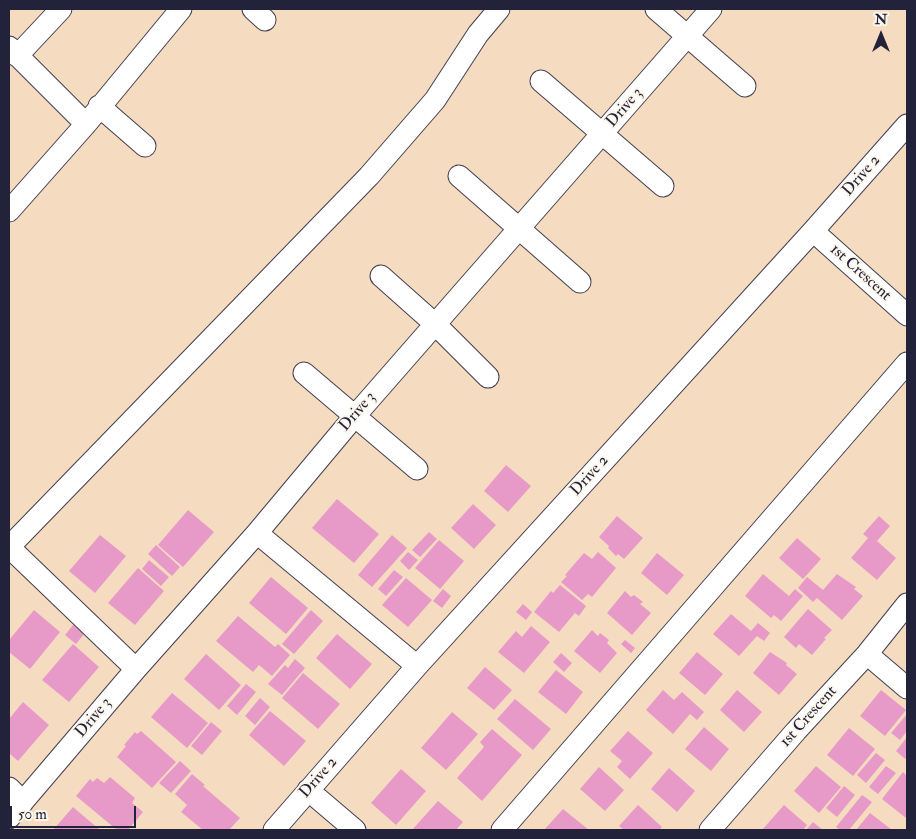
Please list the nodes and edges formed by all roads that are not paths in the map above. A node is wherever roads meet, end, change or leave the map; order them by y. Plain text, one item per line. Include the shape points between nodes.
1 (61, 9) edge
2 (181, 9) edge
3 (499, 9) edge
4 (656, 9) edge
5 (711, 9) edge
6 (688, 35) junction
7 (13, 51) edge
8 (541, 81) dead end
9 (745, 86) dead end
10 (99, 106) junction
11 (86, 124) junction
12 (907, 125) edge
13 (603, 134) junction
14 (145, 146) dead end
15 (459, 176) dead end
16 (663, 186) dead end
17 (9, 211) edge
18 (519, 229) junction
19 (813, 231) junction
20 (381, 276) dead end
21 (580, 282) dead end
22 (907, 315) edge
23 (435, 324) junction
24 (907, 363) edge
25 (304, 373) dead end
26 (488, 377) dead end
27 (354, 417) junction
28 (417, 469) dead end
29 (257, 533) junction
30 (9, 547) edge
31 (907, 604) edge
32 (867, 654) junction
33 (417, 666) junction
34 (136, 668) junction
35 (907, 688) edge
36 (308, 790) junction
37 (16, 795) edge
38 (9, 818) edge
39 (274, 830) edge
40 (355, 830) edge
41 (502, 830) edge
42 (710, 830) edge

1 - 7 street
2 - 10 street
3 - 30 street via 478,34 435,100 368,176
4 - 6 street
5 - 6 street, Drive 3
6 - 9 street
6 - 13 street, Drive 3
7 - 11 street
8 - 13 street
10 - 11 street
10 - 14 street
11 - 17 street
12 - 19 street, Drive 2
13 - 16 street
13 - 18 street, Drive 3
15 - 18 street
18 - 21 street
18 - 23 street, Drive 3
19 - 22 street, 1st Crescent
19 - 33 street, Drive 2
20 - 23 street
23 - 26 street
23 - 27 street, Drive 3
24 - 41 street
25 - 27 street
27 - 28 street
27 - 29 street, Drive 3
29 - 33 street
29 - 34 street, Drive 3
30 - 34 street
31 - 32 street, 1st Crescent
32 - 35 street
32 - 42 street, 1st Crescent
33 - 36 street, Drive 2
34 - 37 street, Drive 3
36 - 39 street, Drive 2
36 - 40 street
37 - 38 street, Drive 3

